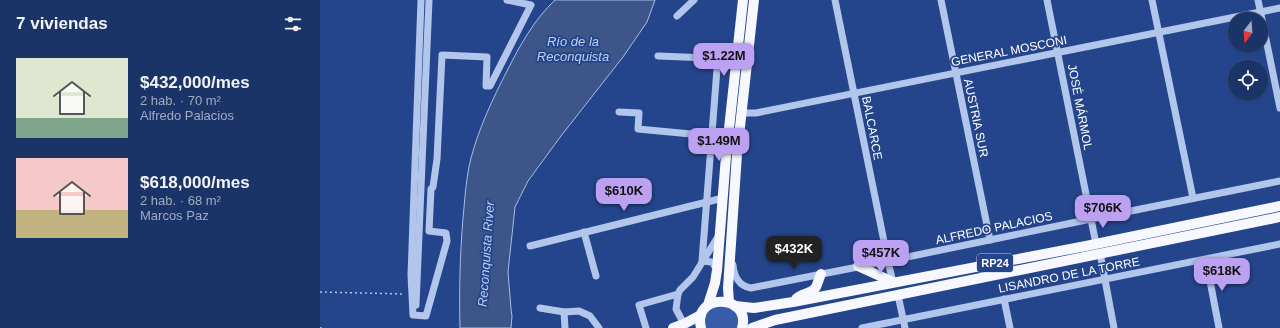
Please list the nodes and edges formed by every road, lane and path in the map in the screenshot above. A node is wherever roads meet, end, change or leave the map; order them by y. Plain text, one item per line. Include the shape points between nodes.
1 (421, 0) edge
2 (430, 0) edge
3 (507, 0) edge
4 (694, 0) edge
5 (743, 0) edge
6 (754, 0) edge
7 (835, 0) edge
8 (941, 0) edge
9 (1046, 0) edge
10 (1152, 0) edge
11 (1258, 0) edge
12 (1280, 8) edge
13 (1260, 12) joint
14 (678, 16) dead end
15 (1228, 18) edge
16 (1159, 32) junction
17 (1268, 50) edge
18 (1057, 53) junction
19 (658, 56) dead end
20 (736, 61) junction
21 (956, 73) junction
22 (854, 94) junction
23 (1280, 108) edge
24 (619, 112) dead end
25 (742, 113) junction
26 (712, 136) junction
27 (1280, 181) edge
28 (723, 198) junction
29 (1193, 198) junction
30 (707, 202) junction
31 (1280, 206) edge
32 (1280, 217) edge
33 (1091, 219) junction
34 (584, 232) junction
35 (720, 233) junction
36 (731, 233) junction
37 (990, 240) junction
38 (1280, 244) edge
39 (530, 246) dead end
40 (1098, 248) junction
41 (1206, 260) junction
42 (702, 261) junction
43 (888, 261) junction
44 (858, 266) junction
45 (717, 270) junction
46 (821, 274) junction
47 (596, 276) dead end
48 (1105, 279) junction
49 (894, 282) junction
50 (320, 292) edge
51 (412, 294) junction
52 (678, 294) junction
53 (898, 295) junction
54 (1004, 299) junction
55 (793, 302) junction
56 (732, 304) junction
57 (708, 305) junction
58 (540, 308) dead end
59 (564, 312) junction
60 (416, 315) junction
61 (701, 315) junction
62 (903, 320) junction
63 (684, 324) junction
64 (320, 328) edge
65 (324, 328) edge
66 (565, 328) edge
67 (598, 328) edge
68 (646, 328) edge
69 (673, 328) edge
70 (701, 328) edge
71 (742, 328) edge
72 (752, 328) edge
73 (862, 328) edge
74 (905, 328) edge
75 (1010, 328) edge
76 (1114, 328) edge
77 (1219, 328) edge

1 - 51 street
2 - 60 street
3 - 60 street via 531,5 490,86 486,86 487,58 442,55 437,159 431,189 429,232 446,232 447,241 426,316
4 - 14 street
5 - 20 main road
6 - 25 main road
7 - 22 street, BALCARCE
8 - 21 street, AUSTRIA SUR
9 - 18 street, JOSÉ MÁRMOL
10 - 16 street
11 - 13 street
12 - 13 street, GENERAL MOSCONI
15 - 16 street, GENERAL MOSCONI
16 - 18 street, GENERAL MOSCONI
16 - 29 street
17 - 23 street
18 - 21 street, GENERAL MOSCONI
18 - 33 street, JOSÉ MÁRMOL
19 - 20 street
20 - 26 street via 722,64 717,69
20 - 28 main road
21 - 22 street, GENERAL MOSCONI
21 - 37 street, AUSTRIA SUR
22 - 25 street, GENERAL MOSCONI via 756,113
22 - 43 street, BALCARCE
24 - 26 street via 639,113 638,130
25 - 36 main road via 736,154
26 - 30 street
27 - 29 street, ALFREDO PALACIOS
28 - 30 street
28 - 35 main road
29 - 33 street, ALFREDO PALACIOS
30 - 34 street
30 - 42 street
31 - 40 main road, RP24
32 - 40 main road, RP24
33 - 37 street, ALFREDO PALACIOS
33 - 40 street, JOSÉ MÁRMOL
34 - 39 street
34 - 47 street
35 - 42 street
35 - 45 main road
36 - 46 street, ALFREDO PALACIOS via 734,272 738,280 747,287
36 - 56 main road via 728,288
37 - 43 street, ALFREDO PALACIOS
38 - 41 street, LISANDRO DE LA TORRE
40 - 48 street, JOSÉ MÁRMOL
40 - 49 main road, RP24
40 - 53 main road, RP24
41 - 48 street, LISANDRO DE LA TORRE
41 - 77 street
42 - 45 street via 712,262
42 - 52 street via 693,277
43 - 44 street, ALFREDO PALACIOS
43 - 49 street, BALCARCE
44 - 46 street, ALFREDO PALACIOS
44 - 49 main road
45 - 57 main road
46 - 55 main road via 816,287 800,295
48 - 54 street, LISANDRO DE LA TORRE
48 - 76 street, JOSÉ MÁRMOL
49 - 55 main road, RP24
50 - 51 path
51 - 60 street via 413,315
52 - 63 street via 676,309
52 - 68 street via 640,305
53 - 62 street
53 - 72 main road, RP24 via 775,320
54 - 62 street, LISANDRO DE LA TORRE
54 - 75 street
55 - 56 main road, RP24 via 754,308
56 - 57 main road, RP24 via 721,301
56 - 71 main road via 740,311
57 - 61 main road
58 - 59 street
59 - 66 street
59 - 67 street via 579,311 590,316
61 - 63 main road
61 - 70 main road
62 - 73 street, LISANDRO DE LA TORRE
62 - 74 street
63 - 69 main road
64 - 65 path

